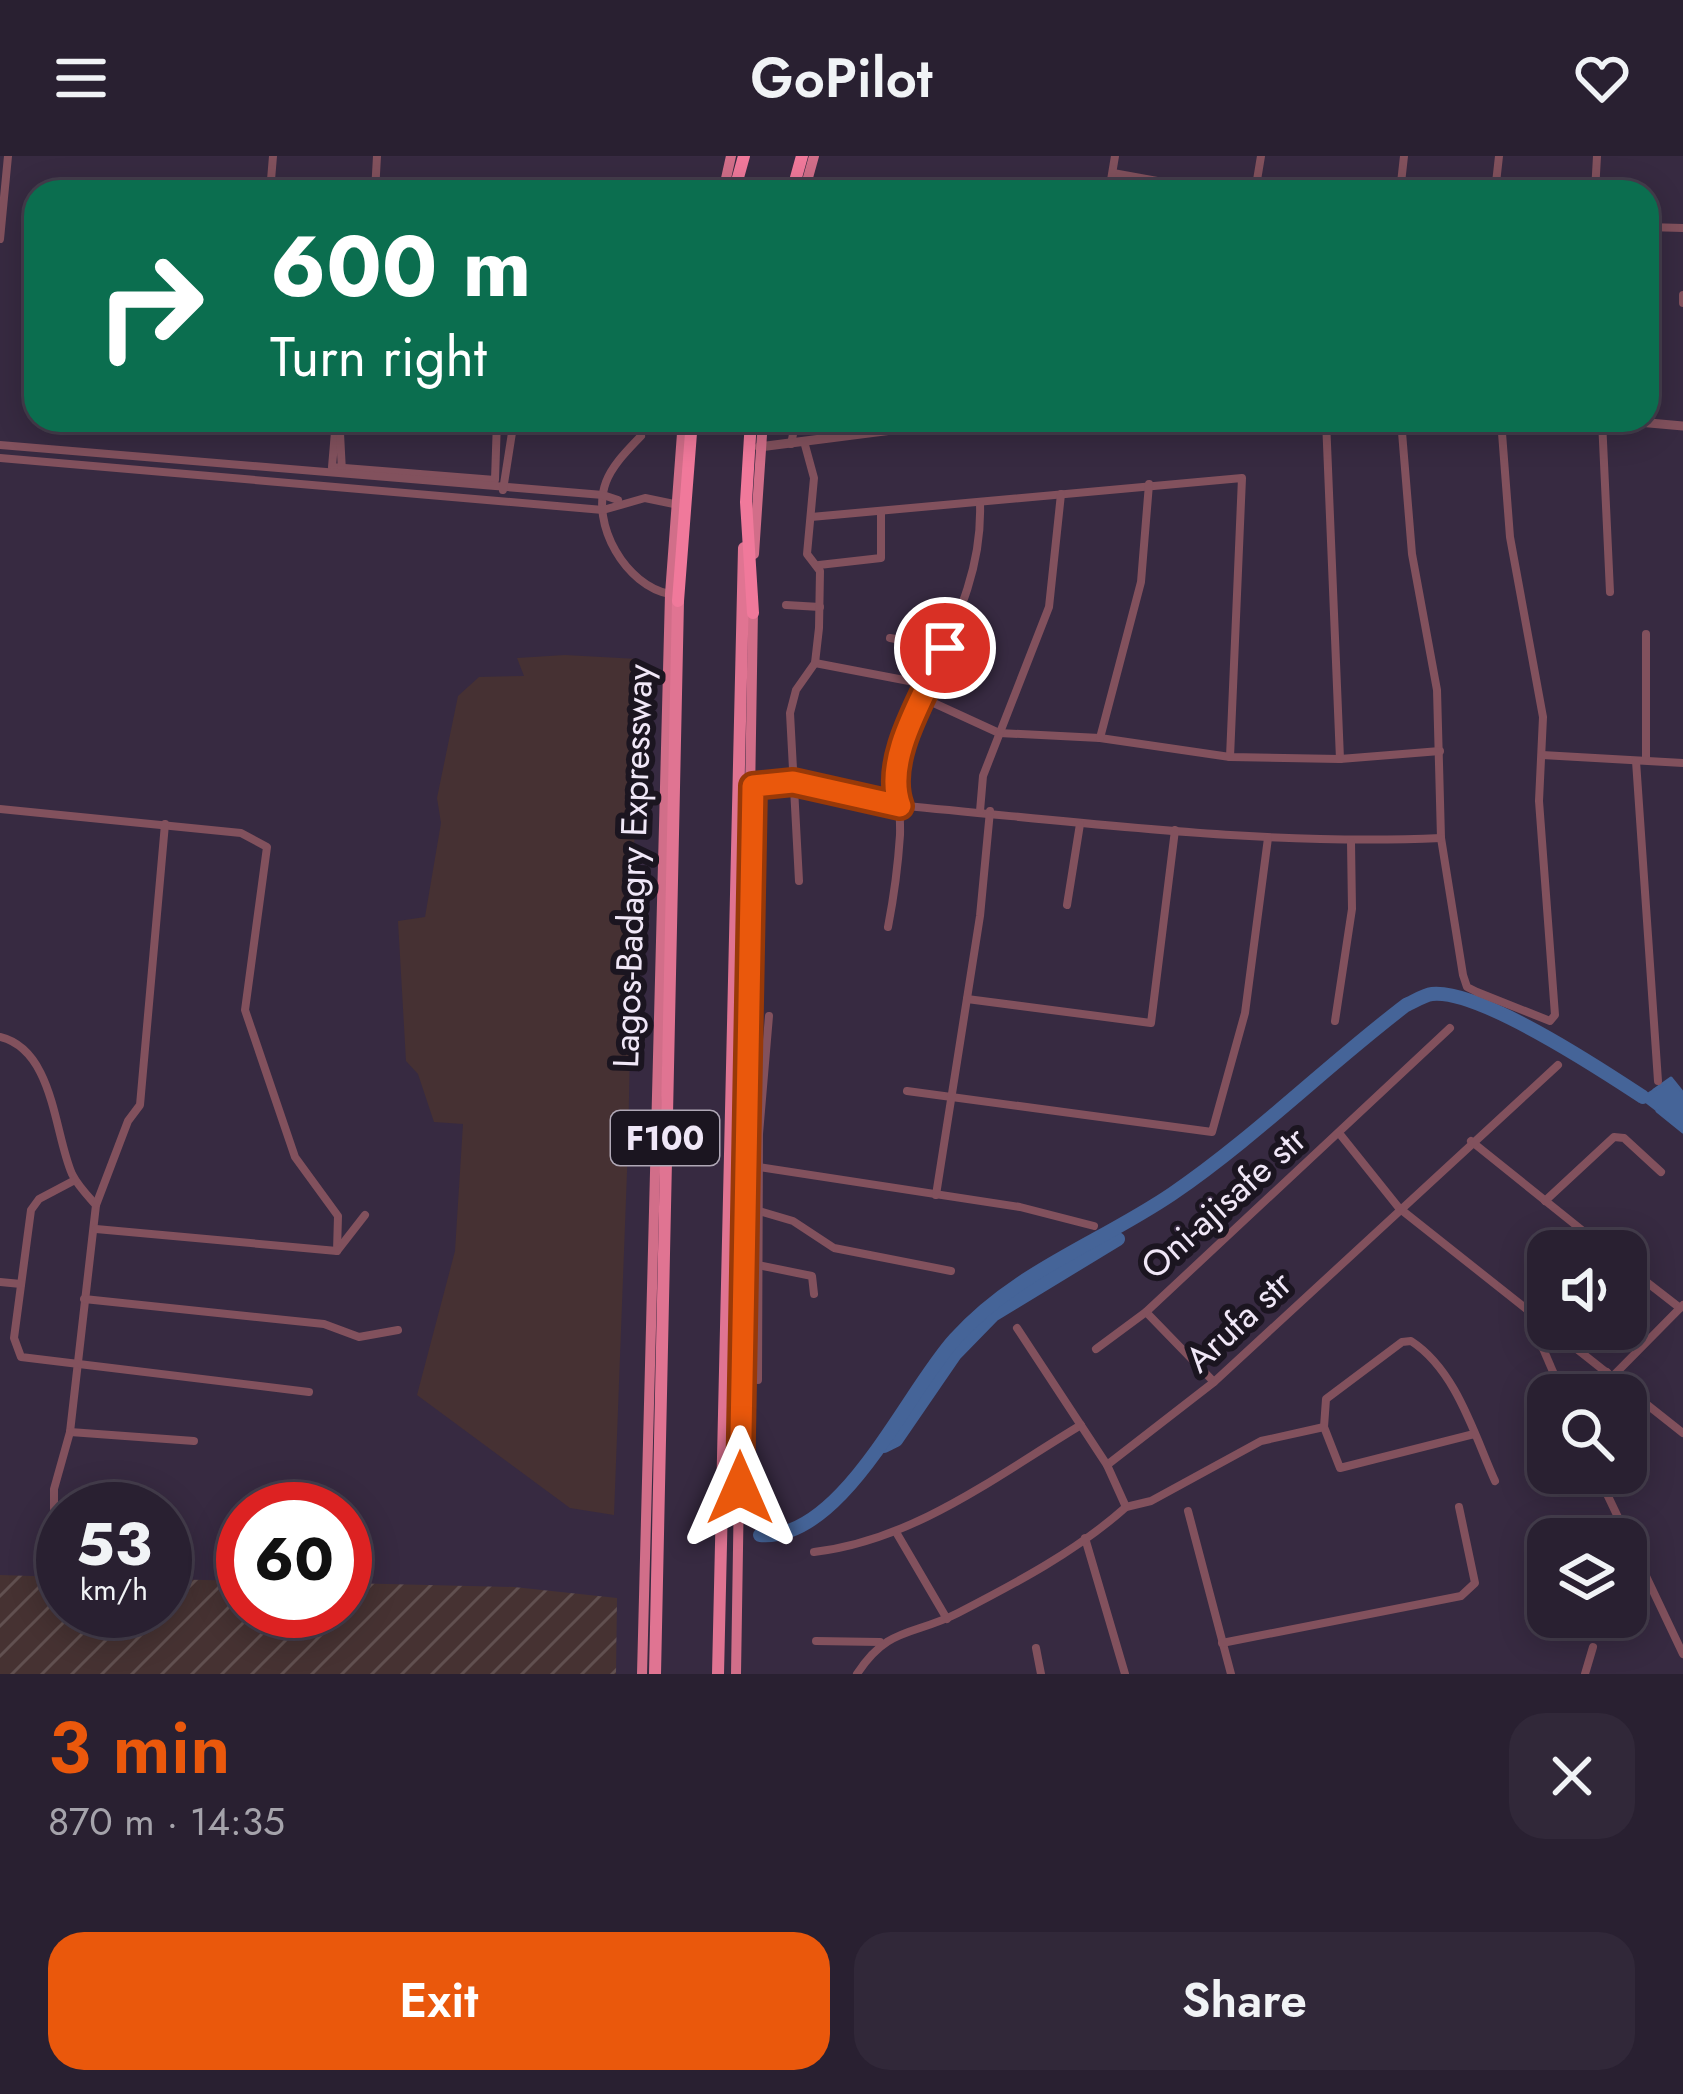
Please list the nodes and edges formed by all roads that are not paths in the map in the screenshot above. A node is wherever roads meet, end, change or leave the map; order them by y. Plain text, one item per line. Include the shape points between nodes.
1 (8, 156) edge
2 (1114, 156) edge
3 (1112, 173) junction
4 (1111, 180) edge
5 (1151, 180) edge
6 (0, 239) edge
7 (336, 432) edge
8 (339, 432) edge
9 (497, 432) edge
10 (512, 432) edge
11 (685, 432) edge
12 (686, 432) edge
13 (750, 432) edge
14 (761, 432) edge
15 (794, 432) edge
16 (891, 432) edge
17 (1326, 432) edge
18 (1402, 432) edge
19 (1502, 432) edge
20 (1603, 432) edge
21 (641, 436) dead end
22 (0, 445) edge
23 (791, 445) junction
24 (805, 445) junction
25 (759, 447) junction
26 (0, 458) edge
27 (342, 476) junction
28 (1149, 484) junction
29 (503, 494) junction
30 (1061, 494) junction
31 (604, 495) junction
32 (620, 501) junction
33 (746, 502) junction
34 (674, 504) junction
35 (980, 504) junction
36 (603, 510) junction
37 (881, 513) junction
38 (811, 518) junction
39 (818, 565) junction
40 (1610, 592) dead end
41 (674, 598) junction
42 (786, 605) dead end
43 (820, 607) junction
44 (753, 613) junction
45 (1646, 634) dead end
46 (890, 638) dead end
47 (945, 648) junction
48 (815, 663) junction
49 (930, 686) junction
50 (925, 699) junction
51 (998, 733) junction
52 (1100, 738) junction
53 (1440, 751) junction
54 (1543, 755) junction
55 (1230, 757) junction
56 (1340, 759) junction
57 (1641, 761) junction
58 (1683, 763) edge
59 (793, 782) junction
60 (753, 786) junction
61 (900, 806) junction
62 (0, 809) edge
63 (985, 811) junction
64 (1080, 823) junction
65 (165, 824) junction
66 (1175, 830) junction
67 (1268, 838) junction
68 (1441, 838) junction
69 (1351, 842) junction
70 (800, 881) dead end
71 (1067, 905) dead end
72 (888, 927) dead end
73 (967, 999) junction
74 (769, 1016) dead end
75 (1335, 1021) dead end
76 (1450, 1028) dead end
77 (0, 1037) edge
78 (1558, 1065) dead end
79 (1658, 1081) dead end
80 (907, 1091) dead end
81 (952, 1094) junction
82 (1339, 1133) junction
83 (1471, 1141) junction
84 (759, 1167) junction
85 (1661, 1172) dead end
86 (75, 1180) junction
87 (936, 1195) junction
88 (1545, 1201) junction
89 (96, 1205) junction
90 (1399, 1208) junction
91 (759, 1211) junction
92 (365, 1215) dead end
93 (1094, 1226) dead end
94 (96, 1229) junction
95 (1582, 1230) edge
96 (337, 1251) junction
97 (758, 1265) junction
98 (951, 1270) dead end
99 (0, 1282) edge
100 (1647, 1282) edge
101 (21, 1285) junction
102 (814, 1294) dead end
103 (84, 1299) junction
104 (1681, 1307) edge
105 (1146, 1312) junction
106 (1527, 1314) edge
107 (1017, 1328) dead end
108 (398, 1330) dead end
109 (1096, 1349) dead end
110 (1577, 1350) edge
111 (77, 1364) junction
112 (1610, 1374) joint
113 (758, 1380) dead end
114 (1214, 1382) junction
115 (308, 1391) dead end
116 (1647, 1404) edge
117 (1081, 1425) junction
118 (1324, 1427) junction
119 (70, 1432) junction
120 (1683, 1433) edge
121 (1474, 1434) junction
122 (194, 1441) dead end
123 (1107, 1465) junction
124 (1495, 1480) dead end
125 (55, 1482) edge
126 (1607, 1494) edge
127 (1126, 1507) junction
128 (1459, 1507) dead end
129 (1188, 1510) dead end
130 (896, 1532) junction
131 (1085, 1538) junction
132 (814, 1552) dead end
133 (947, 1619) junction
134 (816, 1641) dead end
135 (881, 1642) junction
136 (1222, 1643) junction
137 (1593, 1647) dead end
138 (1036, 1648) dead end
139 (1683, 1654) edge
140 (642, 1674) edge
141 (655, 1674) edge
142 (718, 1674) edge
143 (736, 1674) edge
144 (857, 1674) edge
145 (1041, 1674) edge
146 (1125, 1674) edge
147 (1231, 1674) edge
148 (1585, 1674) edge

1 - 6 street
2 - 3 street
3 - 4 street
3 - 5 street
7 - 9 street via 332,467 495,480
8 - 27 street
10 - 29 street
11 - 34 main road, Lagos-Badagry Expressway
12 - 41 highway, Lagos-Badagry Expressway / F100
13 - 33 highway, F100
14 - 25 main road
15 - 23 street
16 - 24 street
17 - 56 street
18 - 53 street
19 - 54 street
20 - 40 street
21 - 31 street via 614,466
22 - 27 street
23 - 24 street
23 - 25 street
24 - 38 street via 813,466
25 - 44 main road
26 - 29 street
27 - 29 street
28 - 30 street
28 - 52 street via 1142,582
28 - 55 street via 1243,481
29 - 31 street
29 - 36 street
30 - 35 street
30 - 51 street via 1049,607
31 - 32 street
31 - 36 street
32 - 34 street
32 - 36 street
33 - 44 highway
33 - 142 highway, F100
34 - 41 main road, Lagos-Badagry Expressway
35 - 37 street
35 - 47 street via 976,564
36 - 41 street via 611,543 631,572
37 - 38 street
37 - 39 street via 880,558
38 - 39 street via 807,554
39 - 43 street
41 - 140 main road, Lagos-Badagry Expressway
41 - 141 highway, Lagos-Badagry Expressway / F100
42 - 43 street
43 - 48 street
44 - 60 main road
45 - 57 street
46 - 47 street
47 - 49 street
48 - 49 street
48 - 59 street via 791,703
49 - 50 street
50 - 51 street
50 - 61 street via 904,742
51 - 52 street
51 - 63 street via 983,776
52 - 55 street
53 - 56 street
53 - 68 street
54 - 57 street
54 - 68 street via 1539,801 1556,1015 1550,1021 1467,987
55 - 56 street
57 - 58 street
57 - 79 street
59 - 60 street
59 - 61 street
59 - 70 street
60 - 143 main road
61 - 63 street
61 - 72 street
62 - 65 street
63 - 64 street
63 - 73 street
64 - 66 street
64 - 71 street
65 - 89 street via 140,1105
65 - 96 street via 251,835 267,847 245,1010 295,1157 338,1216
66 - 67 street
66 - 73 street via 1151,1023
67 - 69 street
67 - 81 street via 1245,1012 1212,1132
68 - 69 street
69 - 75 street via 1352,909
73 - 81 street
74 - 84 street
76 - 82 street, Oni-ajisafe str
77 - 86 street via 20,1048 51,1094
78 - 83 street, Arufa str
80 - 81 street
81 - 87 street
82 - 90 street, Oni-ajisafe str
82 - 105 street, Oni-ajisafe str
83 - 88 street
83 - 90 street, Arufa str
84 - 87 street
84 - 91 street
85 - 88 street via 1614,1137
86 - 89 street
86 - 101 street via 31,1210
87 - 93 street
88 - 95 street
89 - 94 street
90 - 106 street, Oni-ajisafe str
90 - 114 street, Arufa str
91 - 97 street
91 - 98 street via 794,1221 834,1248
92 - 96 street
94 - 96 street
94 - 103 street
97 - 102 street via 812,1276
97 - 113 street
99 - 101 street
100 - 104 street
101 - 111 street via 14,1349 31,1360
103 - 108 street via 323,1324 359,1337
103 - 111 street
104 - 112 street
105 - 109 street, Oni-ajisafe str
105 - 114 street, Oni-ajisafe str
107 - 117 street
110 - 112 street, Oni-ajisafe str
111 - 115 street
111 - 119 street
114 - 123 street, Arufa str
116 - 120 street, Oni-ajisafe str
117 - 123 street
117 - 130 street
118 - 121 street via 1340,1468
118 - 121 street via 1327,1399 1411,1341 1447,1378
118 - 127 street via 1261,1441
119 - 122 street
119 - 125 street
121 - 124 street
123 - 127 street
126 - 139 street
127 - 131 street
128 - 136 street via 1475,1583 1461,1596
129 - 136 street
130 - 132 street
130 - 133 street
131 - 133 street
131 - 146 street
133 - 135 street
134 - 135 street
135 - 144 street
136 - 147 street
137 - 148 street
138 - 145 street

